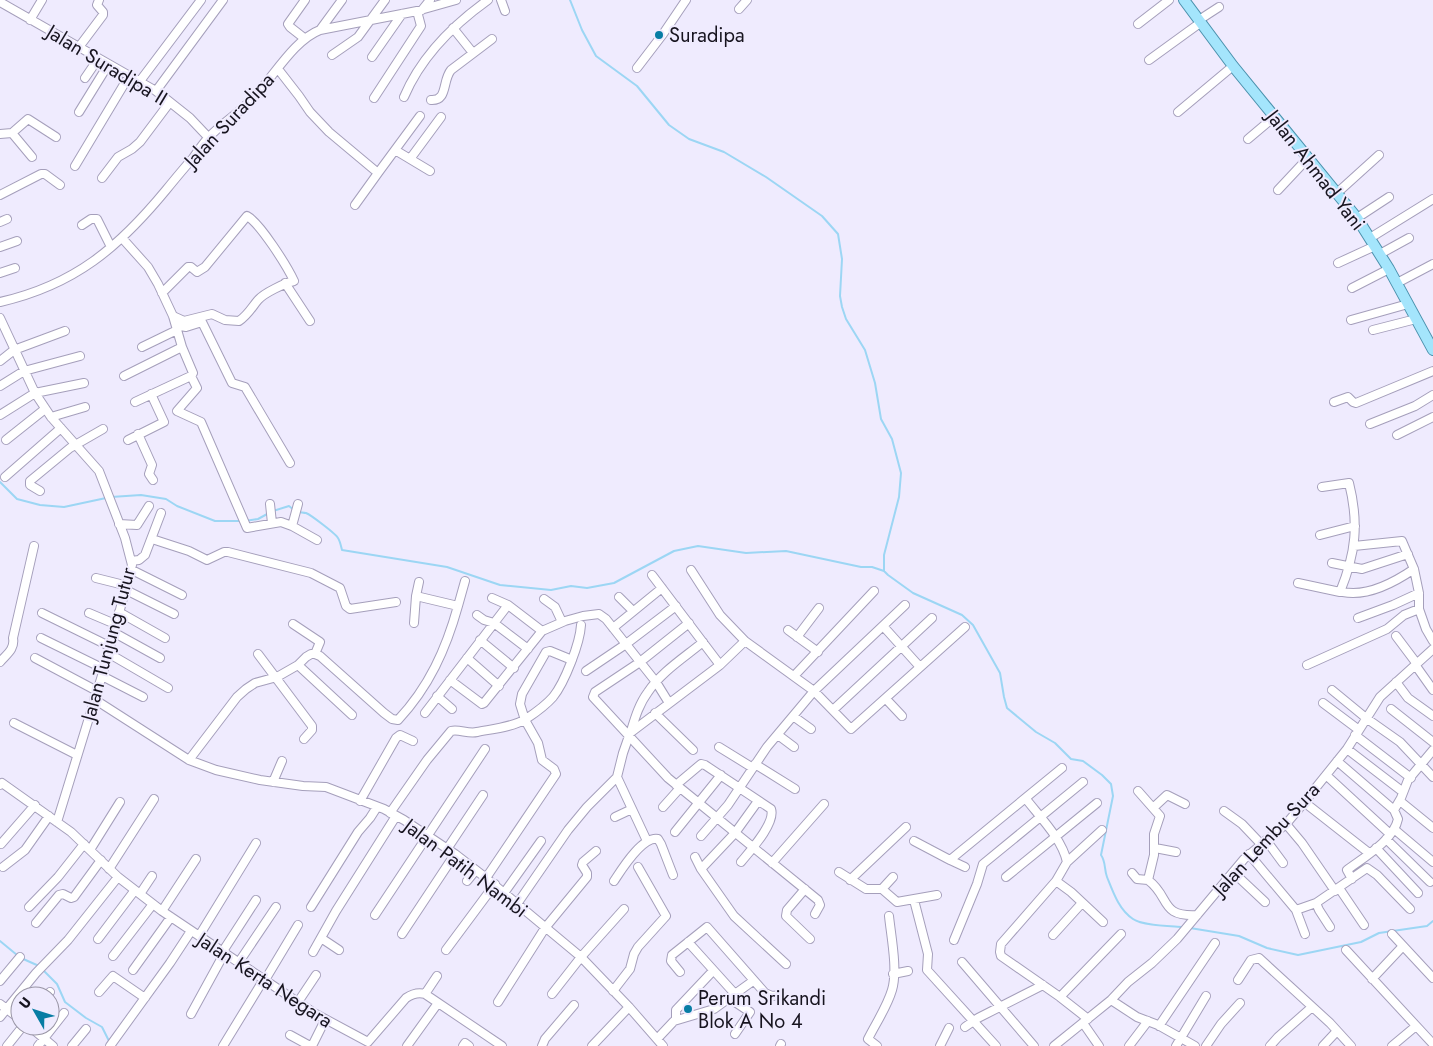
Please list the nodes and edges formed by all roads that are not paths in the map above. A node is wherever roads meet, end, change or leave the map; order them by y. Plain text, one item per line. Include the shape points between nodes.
1 (42, 0) edge
2 (98, 0) edge
3 (201, 0) edge
4 (223, 0) edge
5 (305, 0) edge
6 (342, 0) edge
7 (385, 0) edge
8 (430, 0) edge
9 (456, 0) edge
10 (488, 0) edge
11 (501, 0) edge
12 (686, 0) edge
13 (746, 0) edge
14 (1168, 0) edge
15 (1184, 0) edge
16 (0, 2) edge
17 (1218, 7) dead end
18 (419, 10) junction
19 (739, 10) dead end
20 (505, 11) dead end
21 (402, 14) junction
22 (370, 19) junction
23 (30, 20) junction
24 (1200, 21) junction
25 (1138, 24) dead end
26 (453, 28) junction
27 (320, 30) junction
28 (304, 38) junction
29 (492, 39) dead end
30 (79, 47) junction
31 (473, 53) junction
32 (332, 55) dead end
33 (372, 57) dead end
34 (98, 59) junction
35 (1149, 60) dead end
36 (108, 65) junction
37 (1233, 66) junction
38 (637, 68) dead end
39 (278, 69) junction
40 (129, 76) junction
41 (85, 78) dead end
42 (140, 81) junction
43 (156, 90) junction
44 (404, 97) dead end
45 (374, 98) dead end
46 (431, 100) dead end
47 (170, 102) junction
48 (79, 112) dead end
49 (1178, 112) dead end
50 (420, 116) dead end
51 (441, 117) dead end
52 (1274, 117) junction
53 (12, 133) junction
54 (0, 134) edge
55 (56, 137) dead end
56 (208, 137) junction
57 (1248, 139) dead end
58 (395, 150) junction
59 (1380, 155) dead end
60 (32, 157) dead end
61 (1308, 158) junction
62 (410, 159) junction
63 (75, 166) dead end
64 (430, 171) dead end
65 (378, 173) junction
66 (102, 178) dead end
67 (60, 185) dead end
68 (1278, 190) dead end
69 (1337, 194) junction
70 (0, 195) edge
71 (1389, 197) dead end
72 (1433, 199) edge
73 (355, 205) dead end
74 (1357, 218) junction
75 (82, 225) dead end
76 (122, 238) junction
77 (1408, 238) dead end
78 (17, 241) dead end
79 (1375, 246) junction
80 (0, 247) edge
81 (111, 247) junction
82 (1338, 263) dead end
83 (1433, 264) edge
84 (15, 268) dead end
85 (1389, 269) junction
86 (0, 273) edge
87 (285, 283) junction
88 (1397, 283) junction
89 (1352, 288) dead end
90 (162, 293) junction
91 (0, 302) edge
92 (1408, 304) junction
93 (173, 316) junction
94 (0, 318) edge
95 (1416, 319) junction
96 (1351, 320) dead end
97 (310, 321) dead end
98 (176, 328) junction
99 (1373, 330) dead end
100 (65, 331) dead end
101 (1431, 343) edge
102 (142, 347) dead end
103 (182, 347) junction
104 (14, 350) junction
105 (80, 356) dead end
106 (0, 361) edge
107 (24, 371) junction
108 (1433, 371) edge
109 (124, 376) dead end
110 (191, 376) junction
111 (84, 383) dead end
112 (0, 386) edge
113 (35, 394) junction
114 (151, 394) junction
115 (1433, 395) edge
116 (135, 402) dead end
117 (1334, 402) dead end
118 (85, 407) dead end
119 (46, 409) junction
120 (0, 415) edge
121 (51, 417) junction
122 (1433, 417) edge
123 (1370, 424) dead end
124 (61, 428) junction
125 (103, 429) dead end
126 (138, 434) junction
127 (1397, 435) dead end
128 (6, 440) dead end
129 (128, 440) dead end
130 (75, 445) junction
131 (290, 463) dead end
132 (5, 477) dead end
133 (153, 480) dead end
134 (1322, 487) dead end
135 (40, 491) dead end
136 (270, 504) dead end
137 (298, 504) dead end
138 (149, 506) dead end
139 (161, 513) dead end
140 (272, 523) junction
141 (120, 524) junction
142 (292, 526) junction
143 (1355, 526) junction
144 (1320, 535) dead end
145 (152, 538) junction
146 (317, 540) dead end
147 (34, 546) dead end
148 (1354, 546) junction
149 (1408, 554) junction
150 (131, 561) junction
151 (1332, 563) dead end
152 (1350, 568) junction
153 (1414, 569) junction
154 (132, 570) junction
155 (691, 570) dead end
156 (652, 574) dead end
157 (96, 578) dead end
158 (419, 582) dead end
159 (465, 582) dead end
160 (1298, 583) dead end
161 (120, 584) dead end
162 (662, 588) junction
163 (126, 590) junction
164 (874, 591) dead end
165 (1343, 592) dead end
166 (1419, 593) junction
167 (182, 596) dead end
168 (416, 596) junction
169 (620, 597) dead end
170 (492, 598) dead end
171 (544, 599) dead end
172 (396, 602) dead end
173 (508, 605) junction
174 (905, 605) dead end
175 (458, 606) junction
176 (676, 606) junction
177 (819, 608) dead end
178 (1419, 609) junction
179 (632, 611) junction
180 (119, 612) junction
181 (42, 613) dead end
182 (89, 613) dead end
183 (174, 614) dead end
184 (477, 615) dead end
185 (932, 618) dead end
186 (1358, 618) dead end
187 (562, 622) junction
188 (414, 623) dead end
189 (494, 623) junction
190 (689, 623) junction
191 (293, 624) dead end
192 (580, 625) dead end
193 (883, 626) junction
194 (965, 627) dead end
195 (613, 628) junction
196 (542, 630) junction
197 (788, 630) dead end
198 (115, 631) junction
199 (1396, 636) dead end
200 (797, 637) junction
201 (41, 638) dead end
202 (165, 638) dead end
203 (480, 640) junction
204 (745, 641) junction
205 (1433, 641) edge
206 (703, 642) junction
207 (626, 644) junction
208 (901, 647) junction
209 (108, 649) junction
210 (528, 649) junction
211 (1433, 651) edge
212 (818, 652) junction
213 (258, 654) dead end
214 (315, 654) junction
215 (35, 658) dead end
216 (160, 658) dead end
217 (466, 658) junction
218 (572, 660) junction
219 (0, 662) edge
220 (640, 662) junction
221 (298, 665) junction
222 (720, 665) junction
223 (1307, 665) dead end
224 (1416, 665) junction
225 (920, 667) junction
226 (514, 668) junction
227 (586, 671) dead end
228 (103, 673) junction
229 (794, 676) junction
230 (277, 678) junction
231 (450, 680) junction
232 (656, 682) junction
233 (1396, 682) junction
234 (499, 686) junction
235 (168, 688) dead end
236 (1332, 690) dead end
237 (1433, 690) edge
238 (97, 691) junction
239 (814, 691) junction
240 (437, 696) junction
241 (144, 698) dead end
242 (886, 698) junction
243 (94, 700) junction
244 (669, 703) junction
245 (1323, 703) dead end
246 (452, 709) dead end
247 (1391, 709) dead end
248 (833, 710) junction
249 (425, 713) dead end
250 (655, 713) junction
251 (352, 714) dead end
252 (793, 716) junction
253 (902, 716) dead end
254 (1433, 716) edge
255 (1366, 718) junction
256 (525, 720) junction
257 (14, 723) dead end
258 (811, 729) dead end
259 (1357, 732) junction
260 (630, 734) junction
261 (778, 735) junction
262 (304, 738) dead end
263 (413, 741) dead end
264 (1433, 742) edge
265 (719, 747) dead end
266 (794, 747) dead end
267 (486, 749) dead end
268 (1347, 749) junction
269 (693, 750) dead end
270 (1433, 750) edge
271 (77, 755) junction
272 (189, 760) junction
273 (282, 761) dead end
274 (1337, 761) junction
275 (1421, 765) junction
276 (754, 766) junction
277 (1062, 768) dead end
278 (1326, 775) junction
279 (721, 776) junction
280 (1433, 776) edge
281 (617, 777) junction
282 (1410, 778) junction
283 (273, 782) junction
284 (1083, 782) dead end
285 (1, 783) edge
286 (678, 786) junction
287 (740, 789) junction
288 (795, 790) dead end
289 (1138, 791) dead end
290 (1404, 792) junction
291 (483, 796) dead end
292 (154, 799) dead end
293 (1026, 799) junction
294 (360, 801) junction
295 (758, 801) junction
296 (120, 802) dead end
297 (1304, 802) junction
298 (1400, 802) dead end
299 (700, 803) junction
300 (1097, 803) dead end
301 (824, 804) dead end
302 (1185, 804) dead end
303 (35, 805) junction
304 (378, 807) junction
305 (663, 807) dead end
306 (1153, 808) junction
307 (632, 809) junction
308 (1394, 810) junction
309 (1224, 811) dead end
310 (393, 814) junction
311 (49, 816) junction
312 (615, 817) dead end
313 (717, 818) junction
314 (1040, 818) junction
315 (57, 822) junction
316 (1286, 824) junction
317 (906, 827) dead end
318 (1433, 828) edge
319 (1102, 830) dead end
320 (675, 832) dead end
321 (735, 832) junction
322 (1390, 834) junction
323 (426, 836) junction
324 (701, 836) dead end
325 (1055, 837) junction
326 (541, 841) dead end
327 (647, 841) junction
328 (914, 841) dead end
329 (1264, 842) junction
330 (1, 844) edge
331 (84, 844) junction
332 (256, 844) dead end
333 (753, 848) junction
334 (1154, 848) junction
335 (1376, 848) junction
336 (447, 849) junction
337 (90, 850) junction
338 (596, 851) dead end
339 (1176, 852) dead end
340 (1369, 853) junction
341 (455, 854) junction
342 (1249, 854) junction
343 (695, 857) dead end
344 (196, 858) dead end
345 (101, 860) junction
346 (950, 860) junction
347 (741, 862) dead end
348 (1067, 862) junction
349 (1433, 862) edge
350 (772, 863) junction
351 (1283, 863) dead end
352 (3, 867) dead end
353 (638, 867) dead end
354 (966, 867) dead end
355 (110, 869) junction
356 (702, 869) junction
357 (476, 870) junction
358 (839, 872) dead end
359 (1233, 872) junction
360 (1132, 873) dead end
361 (673, 875) dead end
362 (152, 876) dead end
363 (118, 877) junction
364 (893, 877) dead end
365 (1006, 877) dead end
366 (486, 878) junction
367 (1352, 879) junction
368 (850, 880) junction
369 (1148, 880) junction
370 (467, 881) dead end
371 (614, 881) dead end
372 (1056, 881) junction
373 (1430, 882) dead end
374 (495, 884) junction
375 (1410, 884) junction
376 (805, 889) junction
377 (882, 889) junction
378 (1337, 890) junction
379 (137, 892) junction
380 (504, 893) junction
381 (1418, 893) dead end
382 (937, 895) dead end
383 (1398, 897) junction
384 (256, 900) dead end
385 (914, 900) junction
386 (1265, 902) dead end
387 (1082, 903) junction
388 (1316, 903) junction
389 (152, 904) junction
390 (517, 904) junction
391 (29, 907) dead end
392 (276, 907) dead end
393 (311, 907) dead end
394 (624, 909) dead end
395 (1410, 909) dead end
396 (1296, 910) junction
397 (162, 911) junction
398 (816, 914) dead end
399 (375, 915) dead end
400 (889, 916) dead end
401 (171, 917) junction
402 (1195, 917) junction
403 (1103, 922) dead end
404 (36, 924) dead end
405 (1364, 925) dead end
406 (298, 926) dead end
407 (1330, 926) dead end
408 (545, 928) junction
409 (191, 931) junction
410 (402, 934) dead end
411 (1121, 934) dead end
412 (1304, 934) dead end
413 (1392, 934) dead end
414 (1053, 935) dead end
415 (199, 936) junction
416 (321, 938) junction
417 (98, 939) dead end
418 (810, 939) dead end
419 (954, 940) dead end
420 (688, 942) junction
421 (1215, 943) dead end
422 (1404, 946) junction
423 (340, 950) dead end
424 (446, 950) dead end
425 (1346, 950) dead end
426 (224, 951) junction
427 (313, 952) dead end
428 (113, 956) dead end
429 (20, 957) dead end
430 (581, 957) junction
431 (240, 962) junction
432 (962, 962) dead end
433 (786, 964) dead end
434 (133, 970) dead end
435 (680, 972) dead end
436 (908, 972) dead end
437 (710, 974) dead end
438 (894, 974) junction
439 (316, 975) dead end
440 (438, 976) dead end
441 (1372, 978) junction
442 (1433, 978) edge
443 (264, 979) junction
444 (1238, 980) dead end
445 (0, 981) edge
446 (753, 981) junction
447 (1043, 984) junction
448 (614, 990) junction
449 (99, 992) dead end
450 (426, 993) junction
451 (552, 994) dead end
452 (781, 995) dead end
453 (732, 996) junction
454 (1206, 996) dead end
455 (1060, 997) junction
456 (145, 998) junction
457 (1111, 1000) junction
458 (298, 1002) junction
459 (438, 1002) junction
460 (498, 1002) dead end
461 (1240, 1003) dead end
462 (574, 1005) dead end
463 (3, 1006) edge
464 (1001, 1006) junction
465 (629, 1007) junction
466 (1312, 1007) junction
467 (64, 1013) dead end
468 (191, 1014) dead end
469 (0, 1017) edge
470 (325, 1020) junction
471 (676, 1020) junction
472 (973, 1021) junction
473 (1086, 1021) junction
474 (1148, 1022) junction
475 (1159, 1026) junction
476 (1416, 1026) junction
477 (965, 1027) dead end
478 (949, 1028) dead end
479 (86, 1029) dead end
480 (1337, 1031) junction
481 (735, 1034) dead end
482 (290, 1035) dead end
483 (15, 1036) edge
484 (41, 1036) edge
485 (657, 1038) junction
486 (1180, 1038) junction
487 (44, 1039) junction
488 (111, 1043) edge
489 (367, 1044) edge
490 (1433, 1044) edge
491 (7, 1046) edge
492 (38, 1046) edge
493 (53, 1046) edge
494 (72, 1046) edge
495 (223, 1046) edge
496 (311, 1046) edge
497 (407, 1046) edge
498 (463, 1046) edge
499 (469, 1046) edge
500 (502, 1046) edge
501 (542, 1046) edge
502 (592, 1046) edge
503 (663, 1046) edge
504 (877, 1046) edge
505 (940, 1046) edge
506 (996, 1046) edge
507 (1034, 1046) edge
508 (1054, 1046) edge
509 (1099, 1046) edge
510 (1129, 1046) edge
511 (1176, 1046) edge
512 (1195, 1046) edge
513 (1206, 1046) edge
514 (1270, 1046) edge
515 (1323, 1046) edge
516 (1351, 1046) edge
517 (1392, 1046) edge

1 - 23 street
2 - 30 street via 97,5 103,15
3 - 42 street
4 - 43 street
5 - 28 street via 288,24
6 - 27 street
7 - 22 street
8 - 18 street
9 - 18 street, Jalan Suradipa
10 - 26 street
11 - 20 street
12 - 38 street
13 - 19 street
14 - 25 street
15 - 24 main road, Jalan Ahmad Yani
16 - 23 street, Jalan Suradipa II
17 - 24 street
18 - 21 street, Jalan Suradipa
18 - 45 street via 421,26
21 - 22 street, Jalan Suradipa
21 - 33 street
22 - 27 street, Jalan Suradipa
22 - 32 street via 354,41
23 - 30 street, Jalan Suradipa II
24 - 35 street
24 - 37 main road, Jalan Ahmad Yani
26 - 31 street
26 - 44 street via 427,58
27 - 28 street, Jalan Suradipa
28 - 39 street, Jalan Suradipa
29 - 31 street
30 - 34 street, Jalan Suradipa II
31 - 46 street via 446,76 443,96
34 - 36 street, Jalan Suradipa II
34 - 41 street
36 - 40 street, Jalan Suradipa II
36 - 48 street
37 - 49 street
37 - 52 main road, Jalan Ahmad Yani
39 - 56 street, Jalan Suradipa via 243,108
39 - 65 street via 329,132
40 - 42 street, Jalan Suradipa II
40 - 63 street
42 - 43 street, Jalan Suradipa II
43 - 47 street, Jalan Suradipa II
47 - 56 street, Jalan Suradipa II
47 - 66 street via 140,142 118,156
50 - 58 street
51 - 62 street
52 - 57 street
52 - 61 main road, Jalan Ahmad Yani
53 - 54 street
53 - 55 street via 28,119
53 - 60 street
56 - 76 street, Jalan Suradipa via 154,205
58 - 62 street
58 - 65 street
59 - 69 street
61 - 68 street
61 - 69 main road, Jalan Ahmad Yani
62 - 64 street
65 - 73 street
67 - 70 street via 46,174 41,174
69 - 74 main road, Jalan Ahmad Yani
71 - 74 street
72 - 79 street
74 - 79 main road, Jalan Ahmad Yani
75 - 81 street via 97,219
76 - 81 street, Jalan Suradipa
76 - 90 street via 148,267
77 - 79 street
78 - 80 street
79 - 82 street
79 - 85 main road, Jalan Ahmad Yani
81 - 91 street, Jalan Suradipa via 68,278
83 - 88 street
84 - 86 street
85 - 88 main road, Jalan Ahmad Yani
85 - 89 street
87 - 90 street via 294,281 290,272 246,216 204,267 197,272 188,267
87 - 93 street via 262,296 239,321 225,320 212,314 184,321
87 - 97 street
88 - 92 main road, Jalan Ahmad Yani
90 - 93 street
92 - 95 main road, Jalan Ahmad Yani
92 - 96 street
93 - 98 street
94 - 104 street, Jalan Tunjung Tutur
95 - 99 street
95 - 101 main road, Jalan Ahmad Yani
98 - 102 street
98 - 103 street
98 - 131 street via 202,322 232,383 245,387
100 - 104 street
103 - 109 street
103 - 110 street via 193,372
104 - 106 street
104 - 107 street, Jalan Tunjung Tutur
105 - 107 street
107 - 112 street
107 - 113 street, Jalan Tunjung Tutur
108 - 117 street via 1356,403 1348,397
110 - 114 street
110 - 140 street via 197,388 177,411 201,422 247,528
111 - 113 street
113 - 119 street, Jalan Tunjung Tutur
113 - 120 street
114 - 116 street
114 - 126 street via 164,422
115 - 123 street
118 - 121 street
119 - 121 street, Jalan Tunjung Tutur
119 - 128 street
121 - 124 street, Jalan Tunjung Tutur
122 - 127 street
124 - 130 street, Jalan Tunjung Tutur
124 - 132 street
125 - 130 street
126 - 129 street
126 - 133 street via 152,465 149,474
130 - 135 street via 30,481 30,485
130 - 141 street, Jalan Tunjung Tutur via 99,472
134 - 143 street via 1349,483
136 - 140 street
137 - 142 street
138 - 141 street via 137,526
139 - 145 street
140 - 142 street
141 - 150 street, Jalan Tunjung Tutur
142 - 146 street
143 - 144 street
143 - 148 street
145 - 150 street via 142,558
145 - 172 street via 202,559 224,552 314,574 340,588 350,609
147 - 219 street via 12,649
148 - 149 street via 1401,540
148 - 152 street
149 - 152 street via 1369,568
149 - 153 street
150 - 154 street, Jalan Tunjung Tutur
151 - 152 street
152 - 160 street via 1340,592
153 - 165 street via 1372,590
153 - 166 street
154 - 163 street, Jalan Tunjung Tutur
154 - 167 street
155 - 204 street via 720,615
156 - 162 street
157 - 161 street
158 - 168 street
159 - 175 street
162 - 176 street
162 - 179 street
163 - 180 street, Jalan Tunjung Tutur
163 - 183 street
164 - 212 street
166 - 178 street
166 - 186 street
168 - 175 street
168 - 188 street
169 - 179 street
170 - 173 street
171 - 187 street via 555,607
173 - 189 street
173 - 196 street
174 - 193 street
175 - 214 street via 433,673 396,720
176 - 190 street
176 - 207 street
177 - 200 street
178 - 205 street
178 - 223 street via 1404,615 1387,629
179 - 195 street
180 - 198 street, Jalan Tunjung Tutur
180 - 202 street
181 - 209 street
182 - 198 street
184 - 189 street
185 - 208 street
187 - 195 street via 599,614
187 - 196 street
189 - 203 street
189 - 210 street
190 - 206 street
190 - 220 street
191 - 214 street via 320,642
192 - 218 street
193 - 208 street
193 - 239 street
194 - 225 street
195 - 207 street
196 - 210 street
197 - 200 street
198 - 209 street, Jalan Tunjung Tutur
198 - 216 street
199 - 224 street
200 - 212 street
201 - 228 street
203 - 217 street
203 - 226 street
204 - 222 street
204 - 229 street
206 - 222 street
206 - 232 street
207 - 220 street
207 - 227 street
208 - 225 street
208 - 248 street
209 - 228 street, Jalan Tunjung Tutur
209 - 235 street
210 - 226 street
211 - 224 street, Jalan Lembu Sura
212 - 229 street
213 - 230 street
214 - 221 street via 306,656
215 - 238 street
217 - 231 street
217 - 234 street
218 - 256 street via 553,696
218 - 256 street via 546,652 521,698
220 - 232 street
220 - 260 street via 593,696
221 - 230 street
221 - 251 street
222 - 244 street
224 - 233 street, Jalan Lembu Sura
224 - 237 street
225 - 242 street
226 - 234 street
228 - 238 street, Jalan Tunjung Tutur
228 - 241 street
229 - 239 street
230 - 262 street via 312,726
230 - 272 street via 259,682 237,697
231 - 234 street via 482,704
231 - 240 street
232 - 244 street
232 - 260 street via 639,707
233 - 254 street via 1408,698
233 - 255 street, Jalan Lembu Sura via 1380,697
236 - 255 street
238 - 243 street, Jalan Tunjung Tutur
239 - 248 street
239 - 252 street
240 - 246 street
240 - 249 street
242 - 248 street via 851,729
242 - 253 street
243 - 271 street, Jalan Tunjung Tutur
243 - 272 street, Jalan Patih Nambi
244 - 250 street
245 - 259 street
247 - 264 street
250 - 260 street
250 - 269 street
252 - 258 street
252 - 261 street
255 - 259 street, Jalan Lembu Sura
255 - 275 street via 1400,742
256 - 310 street via 471,733 451,731 427,760
256 - 366 street via 538,743 542,760 556,774
257 - 271 street
259 - 268 street, Jalan Lembu Sura
259 - 282 street
260 - 281 street
260 - 286 street via 663,774
261 - 266 street
261 - 276 street
263 - 294 street via 400,735 396,738
265 - 276 street
267 - 323 street
268 - 274 street, Jalan Lembu Sura
268 - 290 street
270 - 275 street
271 - 315 street, Jalan Tunjung Tutur
272 - 283 street, Jalan Patih Nambi via 216,770
273 - 283 street
274 - 278 street, Jalan Lembu Sura
274 - 308 street
275 - 280 street
275 - 282 street
276 - 287 street
276 - 288 street
277 - 293 street
278 - 297 street, Jalan Lembu Sura
278 - 322 street
279 - 286 street via 701,764
279 - 287 street
279 - 299 street
281 - 307 street
281 - 390 street via 568,830
282 - 290 street
283 - 294 street, Jalan Patih Nambi via 323,786
284 - 314 street
285 - 303 street, Jalan Kerta Negara
286 - 299 street
286 - 305 street
287 - 295 street
287 - 313 street
289 - 306 street
290 - 308 street
291 - 336 street
292 - 355 street
293 - 314 street
293 - 346 street
294 - 304 street, Jalan Patih Nambi
295 - 321 street
295 - 333 street via 772,814
296 - 337 street
297 - 316 street, Jalan Lembu Sura
297 - 340 street
298 - 318 street
299 - 313 street
299 - 320 street
300 - 325 street
301 - 350 street
302 - 306 street via 1167,795
303 - 311 street, Jalan Kerta Negara
303 - 330 street
304 - 310 street, Jalan Patih Nambi
304 - 393 street via 358,832
306 - 334 street via 1160,816 1154,834
307 - 312 street
307 - 327 street
308 - 322 street via 1398,819
309 - 329 street
310 - 323 street, Jalan Patih Nambi
310 - 416 street
311 - 315 street, Jalan Kerta Negara
311 - 352 street via 25,850
313 - 321 street
313 - 324 street
314 - 325 street
314 - 419 street via 981,866
315 - 331 street, Jalan Kerta Negara
316 - 329 street, Jalan Lembu Sura
316 - 378 street
317 - 368 street
319 - 348 street
321 - 333 street
321 - 356 street
322 - 335 street
322 - 349 street
322 - 373 street
323 - 336 street, Jalan Patih Nambi
323 - 399 street
325 - 348 street
325 - 365 street
326 - 380 street
327 - 361 street via 658,839
327 - 371 street
328 - 346 street
329 - 342 street, Jalan Lembu Sura
329 - 351 street
331 - 337 street, Jalan Kerta Negara
331 - 391 street
332 - 415 street
333 - 347 street
333 - 350 street
334 - 339 street
334 - 369 street
335 - 340 street
335 - 375 street
336 - 341 street, Jalan Patih Nambi
337 - 345 street, Jalan Kerta Negara
338 - 408 street via 583,862 587,877
340 - 367 street via 1347,870
341 - 357 street, Jalan Patih Nambi
341 - 410 street
342 - 359 street, Jalan Lembu Sura
342 - 396 street
343 - 356 street
344 - 397 street
345 - 355 street, Jalan Kerta Negara
345 - 404 street via 74,897 59,895
346 - 354 street
348 - 372 street
350 - 376 street
353 - 448 street via 666,916 638,947 629,972
355 - 363 street, Jalan Kerta Negara
356 - 433 street via 734,916
357 - 366 street, Jalan Patih Nambi
357 - 370 street
358 - 368 street
359 - 386 street
359 - 402 street, Jalan Lembu Sura
360 - 369 street via 1137,879
362 - 379 street
363 - 379 street, Jalan Kerta Negara
363 - 463 street via 68,940
364 - 377 street
366 - 374 street, Jalan Patih Nambi
367 - 378 street
367 - 383 street via 1370,869
368 - 377 street via 866,889
369 - 402 street via 1157,887 1174,912
372 - 387 street
372 - 447 street via 1000,948 1002,956
374 - 380 street, Jalan Patih Nambi
374 - 424 street
375 - 381 street
375 - 383 street
376 - 398 street via 821,904
376 - 418 street via 786,915
377 - 385 street via 897,902
378 - 388 street
378 - 405 street
379 - 389 street, Jalan Kerta Negara
379 - 417 street
380 - 390 street, Jalan Patih Nambi
382 - 385 street
383 - 395 street
384 - 426 street
385 - 472 street via 928,954 926,970
387 - 403 street
387 - 414 street
388 - 396 street
388 - 407 street
389 - 397 street, Jalan Kerta Negara
389 - 428 street
390 - 408 street, Jalan Patih Nambi
392 - 431 street
394 - 430 street
396 - 412 street
397 - 401 street, Jalan Kerta Negara
400 - 438 street
401 - 409 street, Jalan Kerta Negara
401 - 434 street
402 - 457 street, Jalan Lembu Sura via 1177,939
406 - 443 street
408 - 430 street, Jalan Patih Nambi
408 - 460 street
409 - 415 street, Jalan Kerta Negara
409 - 456 street
411 - 455 street
413 - 422 street
415 - 426 street, Jalan Kerta Negara
416 - 423 street
416 - 427 street
420 - 435 street via 671,958
420 - 446 street via 704,927 709,927
420 - 453 street
421 - 475 street
422 - 441 street
422 - 442 street
425 - 441 street
426 - 431 street, Jalan Kerta Negara
426 - 468 street
429 - 445 street
430 - 448 street, Jalan Patih Nambi
430 - 451 street
431 - 443 street, Jalan Kerta Negara
432 - 464 street
436 - 438 street
437 - 471 street via 676,1010
438 - 504 street via 891,993 868,1039
439 - 458 street
440 - 450 street
441 - 476 street
443 - 458 street, Jalan Kerta Negara
443 - 495 street
444 - 466 street via 1251,960 1258,958
446 - 452 street via 768,996
446 - 453 street
447 - 455 street
447 - 464 street
448 - 465 street, Jalan Patih Nambi
449 - 456 street via 113,976
450 - 459 street
450 - 489 street, Jalan Kerta Negara via 415,993 406,998
453 - 471 street via 714,1009
453 - 481 street via 750,1012
454 - 486 street
455 - 473 street
456 - 488 street
457 - 473 street, Jalan Lembu Sura
457 - 474 street
458 - 470 street, Jalan Kerta Negara
459 - 497 street
459 - 500 street
461 - 513 street
462 - 501 street
463 - 469 street
464 - 472 street
464 - 507 street
465 - 485 street, Jalan Patih Nambi
465 - 502 street
466 - 480 street
466 - 514 street
467 - 487 street
470 - 489 street, Jalan Kerta Negara
470 - 496 street
471 - 485 street
472 - 477 street
472 - 506 street
473 - 508 street, Jalan Lembu Sura
473 - 509 street
474 - 475 street
474 - 510 street
475 - 486 street
476 - 490 street
476 - 517 street
478 - 505 street
479 - 494 street
480 - 515 street
480 - 516 street
482 - 496 street
483 - 491 street
484 - 487 street
485 - 503 street, Jalan Patih Nambi
486 - 511 street
486 - 512 street
487 - 492 street
487 - 493 street
498 - 499 street via 466,1043

